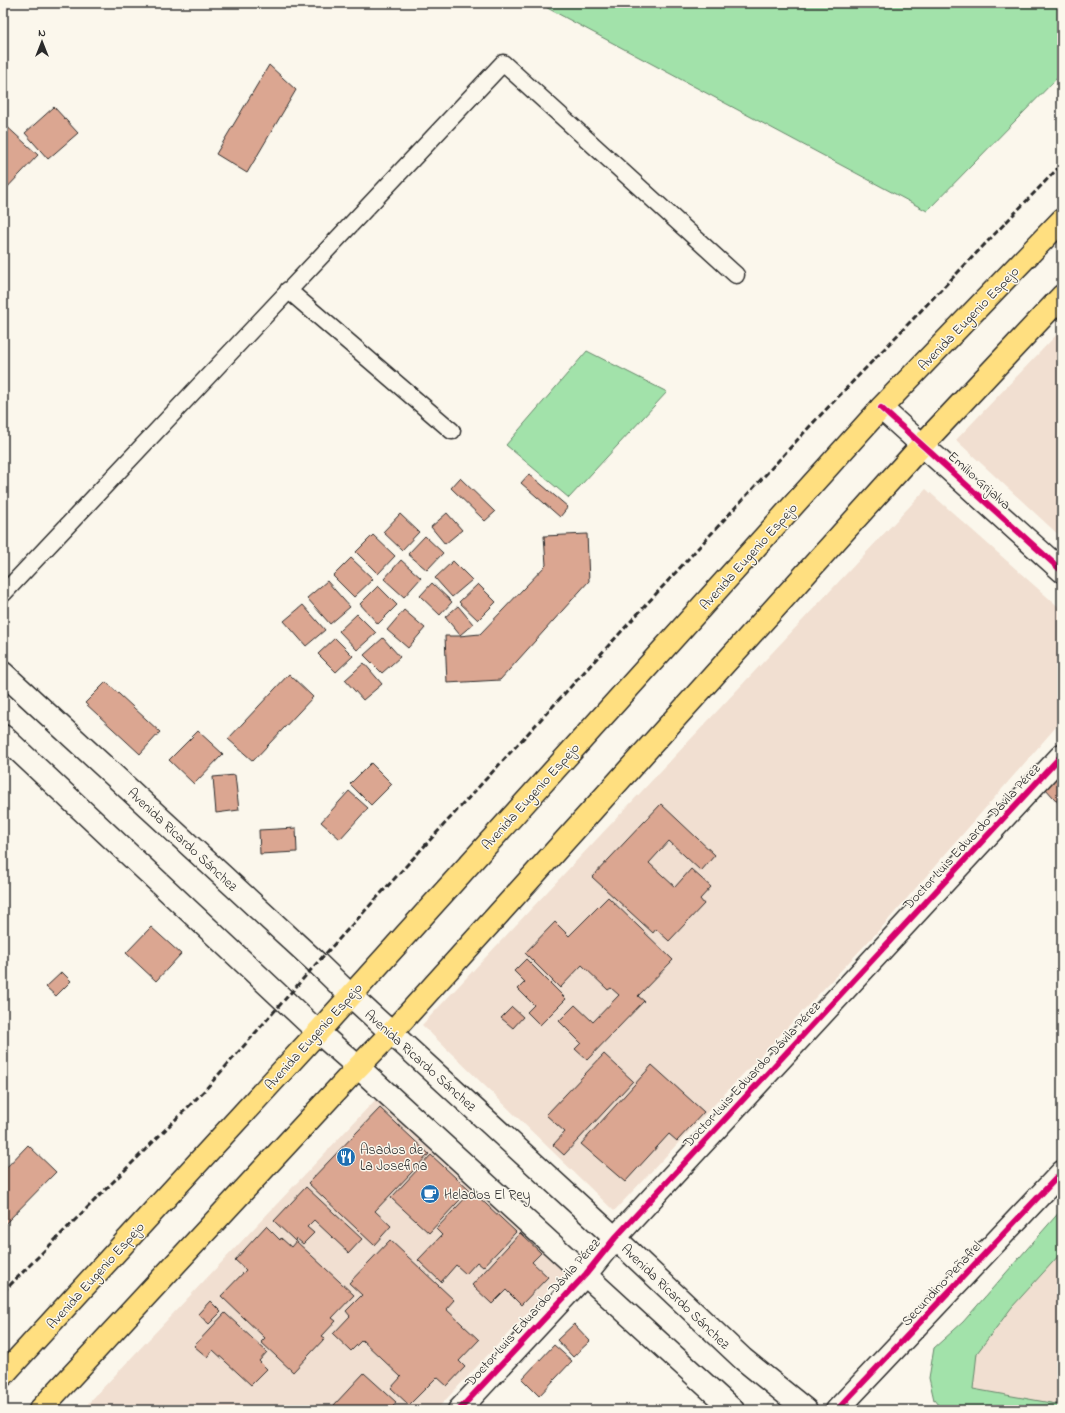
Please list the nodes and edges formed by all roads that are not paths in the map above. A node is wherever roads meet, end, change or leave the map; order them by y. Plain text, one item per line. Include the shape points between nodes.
1 (1062, 220) edge
2 (736, 275) dead end
3 (288, 290) junction
4 (1062, 296) edge
5 (881, 408) junction
6 (452, 431) dead end
7 (922, 444) junction
8 (1062, 571) edge
9 (3, 594) edge
10 (3, 673) edge
11 (3, 736) edge
12 (1062, 755) edge
13 (350, 995) junction
14 (318, 1032) junction
15 (392, 1032) junction
16 (358, 1067) junction
17 (1062, 1172) edge
18 (615, 1238) junction
19 (586, 1274) junction
20 (3, 1375) edge
21 (40, 1410) edge
22 (459, 1410) edge
23 (733, 1410) edge
24 (806, 1410) edge
25 (837, 1410) edge

1 - 5 main road, Avenida Eugenio Espejo
2 - 3 lane via 503,63
3 - 6 lane
3 - 9 lane
4 - 7 main road
5 - 7 main road, Emilio Grijalva
5 - 13 main road, Avenida Eugenio Espejo
7 - 8 main road, Emilio Grijalva
7 - 15 main road
10 - 13 main road, Avenida Ricardo Sánchez
11 - 14 main road
12 - 18 main road, Doctor Luis Eduardo Dávila Pérez
13 - 14 main road, Avenida Eugenio Espejo
13 - 15 main road, Avenida Ricardo Sánchez
14 - 16 main road
14 - 20 main road, Avenida Eugenio Espejo
15 - 16 main road
15 - 18 main road, Avenida Ricardo Sánchez
16 - 19 main road
16 - 21 main road
17 - 25 main road, Secundino Peñafiel
18 - 19 main road, Doctor Luis Eduardo Dávila Pérez
18 - 24 main road, Avenida Ricardo Sánchez via 743,1359
19 - 22 main road, Doctor Luis Eduardo Dávila Pérez
19 - 23 main road

